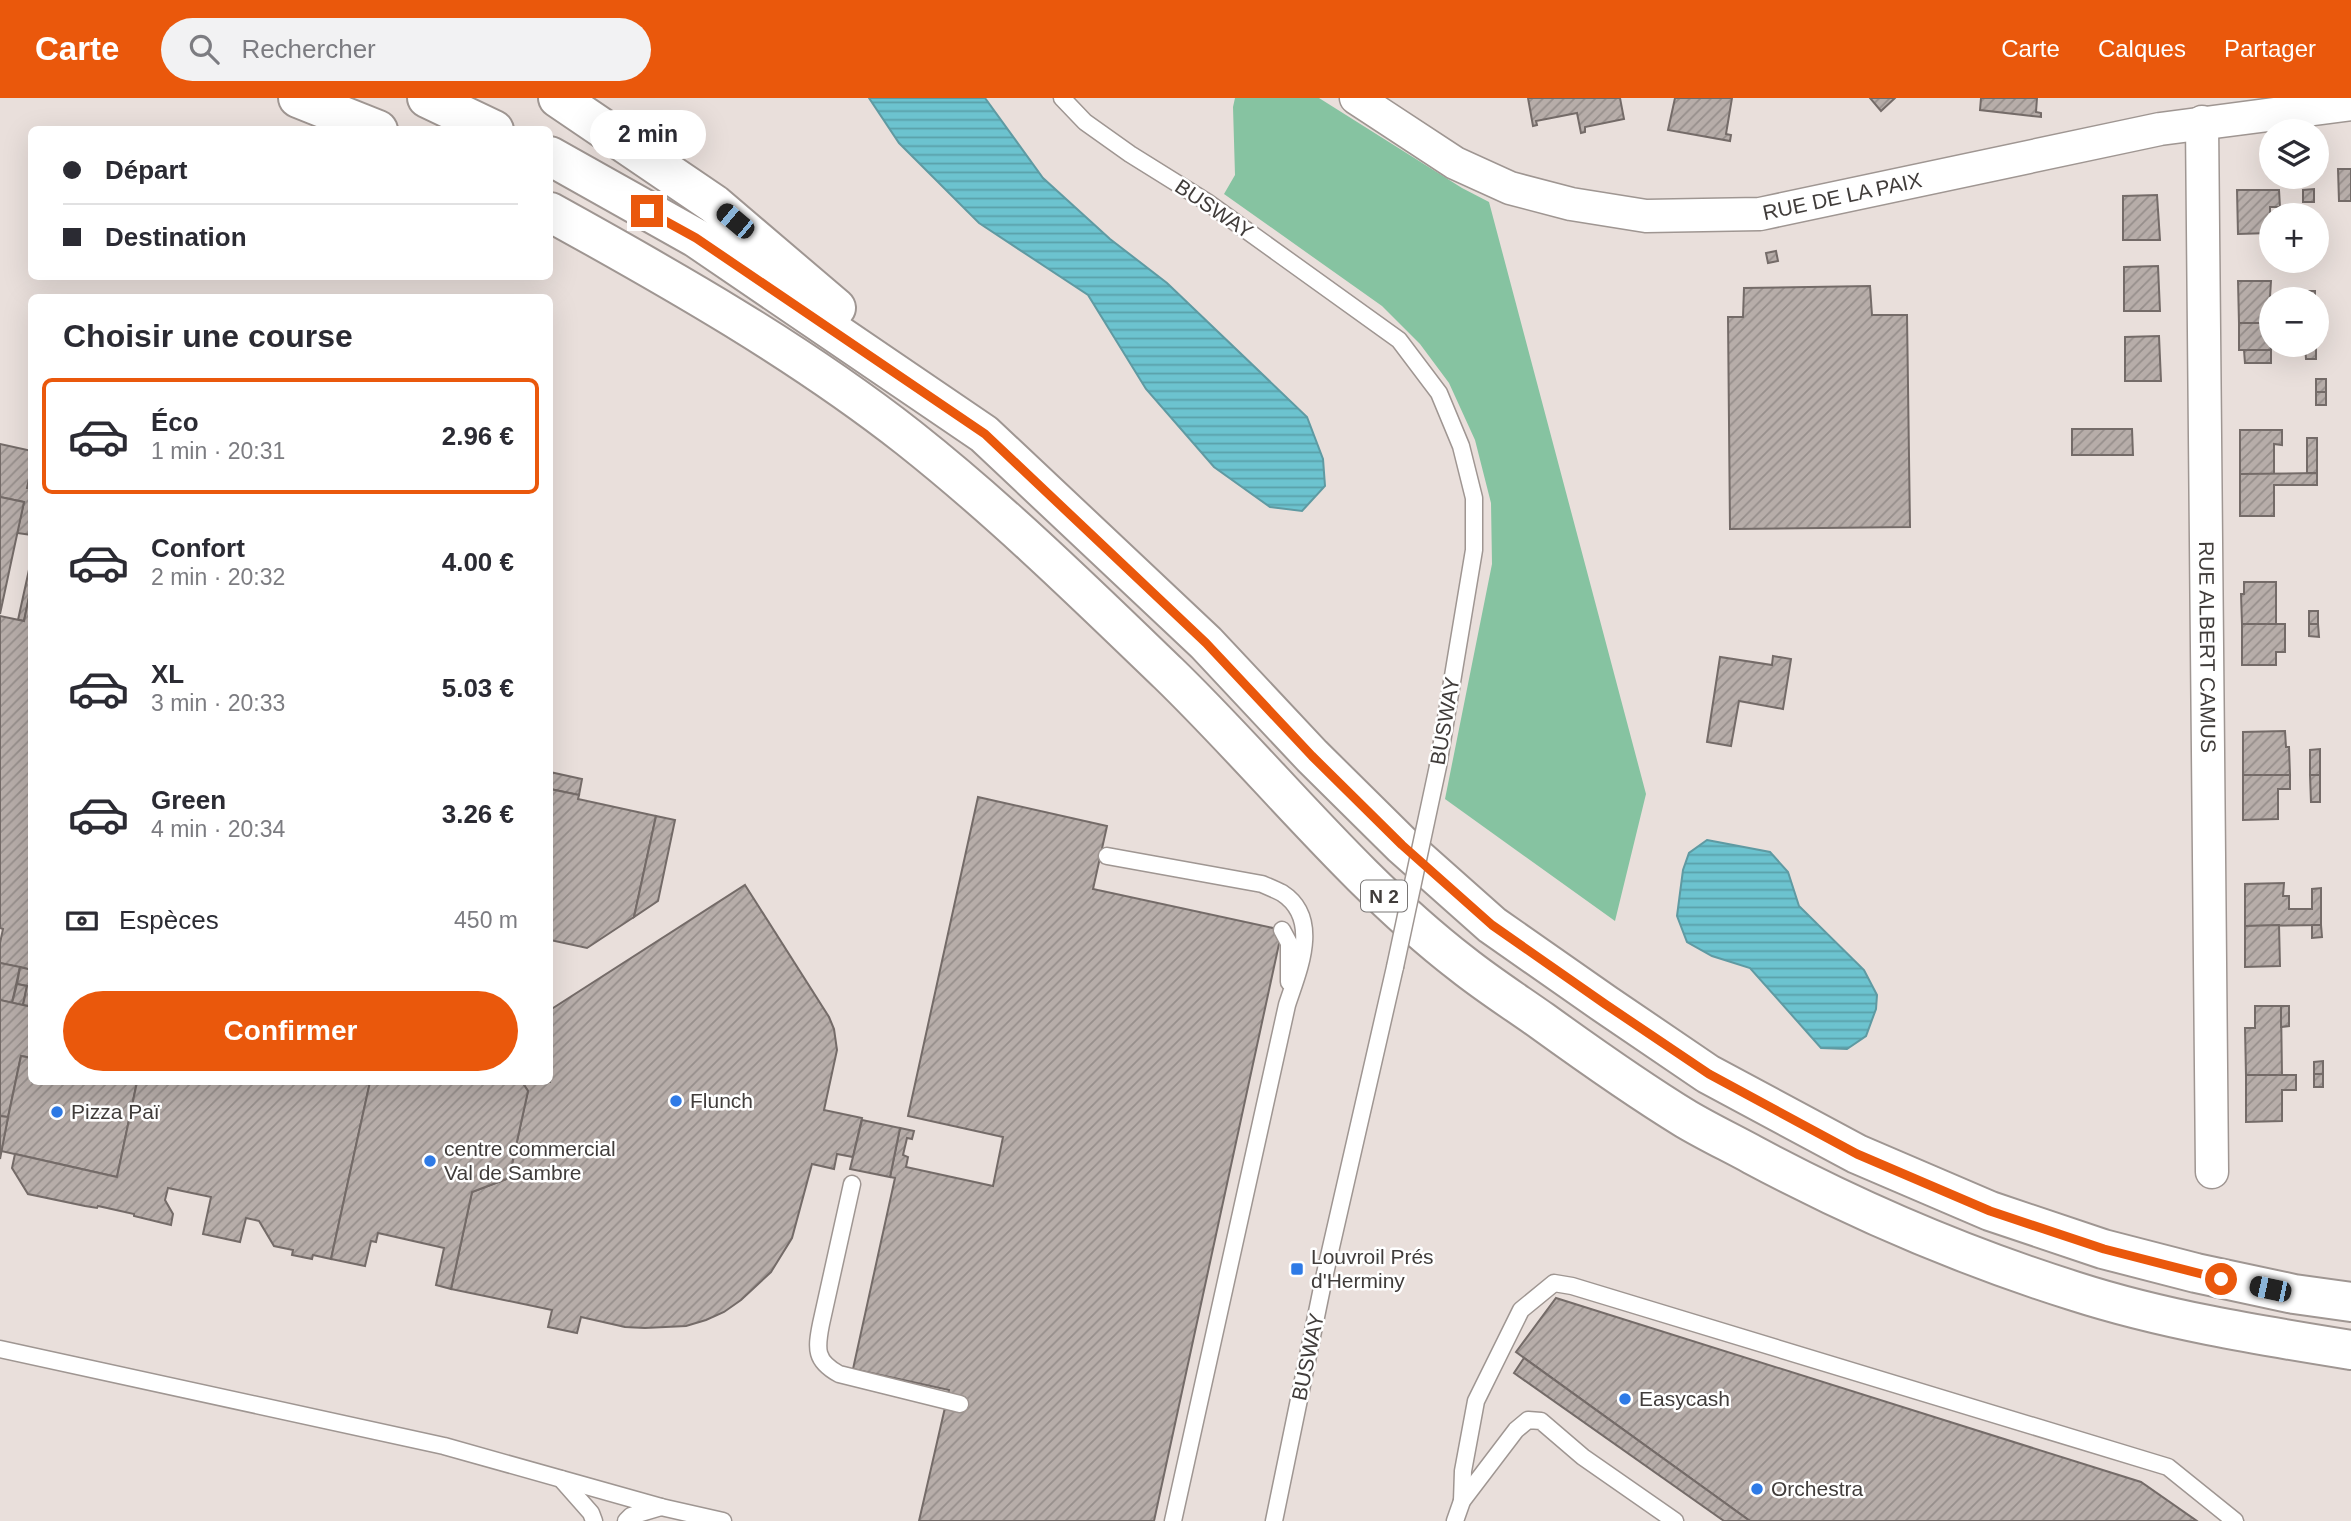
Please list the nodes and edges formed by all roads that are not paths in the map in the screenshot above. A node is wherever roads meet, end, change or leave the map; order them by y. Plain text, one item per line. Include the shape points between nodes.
1 (298, 98) edge
2 (427, 98) edge
3 (558, 98) edge
4 (1062, 98) edge
5 (1356, 98) edge
6 (2315, 102) edge
7 (2351, 104) edge
8 (2202, 122) junction
9 (368, 126) edge
10 (486, 126) edge
11 (553, 158) edge
12 (553, 214) edge
13 (985, 434) junction
14 (1107, 856) dead end
15 (1282, 930) dead end
16 (1287, 1005) junction
17 (2211, 1172) dead end
18 (852, 1184) dead end
19 (2351, 1302) edge
20 (0, 1349) edge
21 (2351, 1350) edge
22 (960, 1404) dead end
23 (561, 1479) junction
24 (1462, 1501) junction
25 (661, 1507) junction
26 (594, 1521) edge
27 (626, 1521) edge
28 (723, 1521) edge
29 (1173, 1521) edge
30 (1274, 1521) edge
31 (1455, 1521) edge
32 (1675, 1521) edge
33 (2235, 1521) edge

1 - 9 highway
2 - 10 highway
3 - 13 highway via 714,204
4 - 30 lane, BUSWAY, bridge via 1085,122 1207,202 1399,340 1439,393 1461,446 1474,498 1475,550 1438,766
5 - 8 street, RUE DE LA PAIX via 1455,163 1510,188 1646,216 1760,214
6 - 7 street, RUE DE LA PAIX
6 - 8 street, RUE DE LA PAIX
8 - 17 street, RUE ALBERT CAMUS
11 - 13 highway, N 2 via 696,238
12 - 21 highway, N 2 via 661,274 795,358 909,438 1052,562 1173,678 1376,888 1460,963 1686,1119 1823,1192 1999,1266 2165,1316
13 - 19 highway, N 2 via 1206,643 1412,854 1492,925 1709,1074 1857,1154 1990,1211 2104,1249 2196,1273
14 - 16 lane via 1262,884 1284,894 1305,931 1303,958
15 - 16 lane via 1289,943
16 - 29 lane
18 - 22 lane via 817,1344 819,1357 839,1374
20 - 23 lane via 444,1446
23 - 25 lane
23 - 26 lane
24 - 31 lane
24 - 32 lane via 1516,1430 1528,1420 1541,1421 1583,1457
24 - 33 lane via 1476,1401 1521,1310 1554,1283 2168,1467
25 - 27 lane
25 - 28 lane

